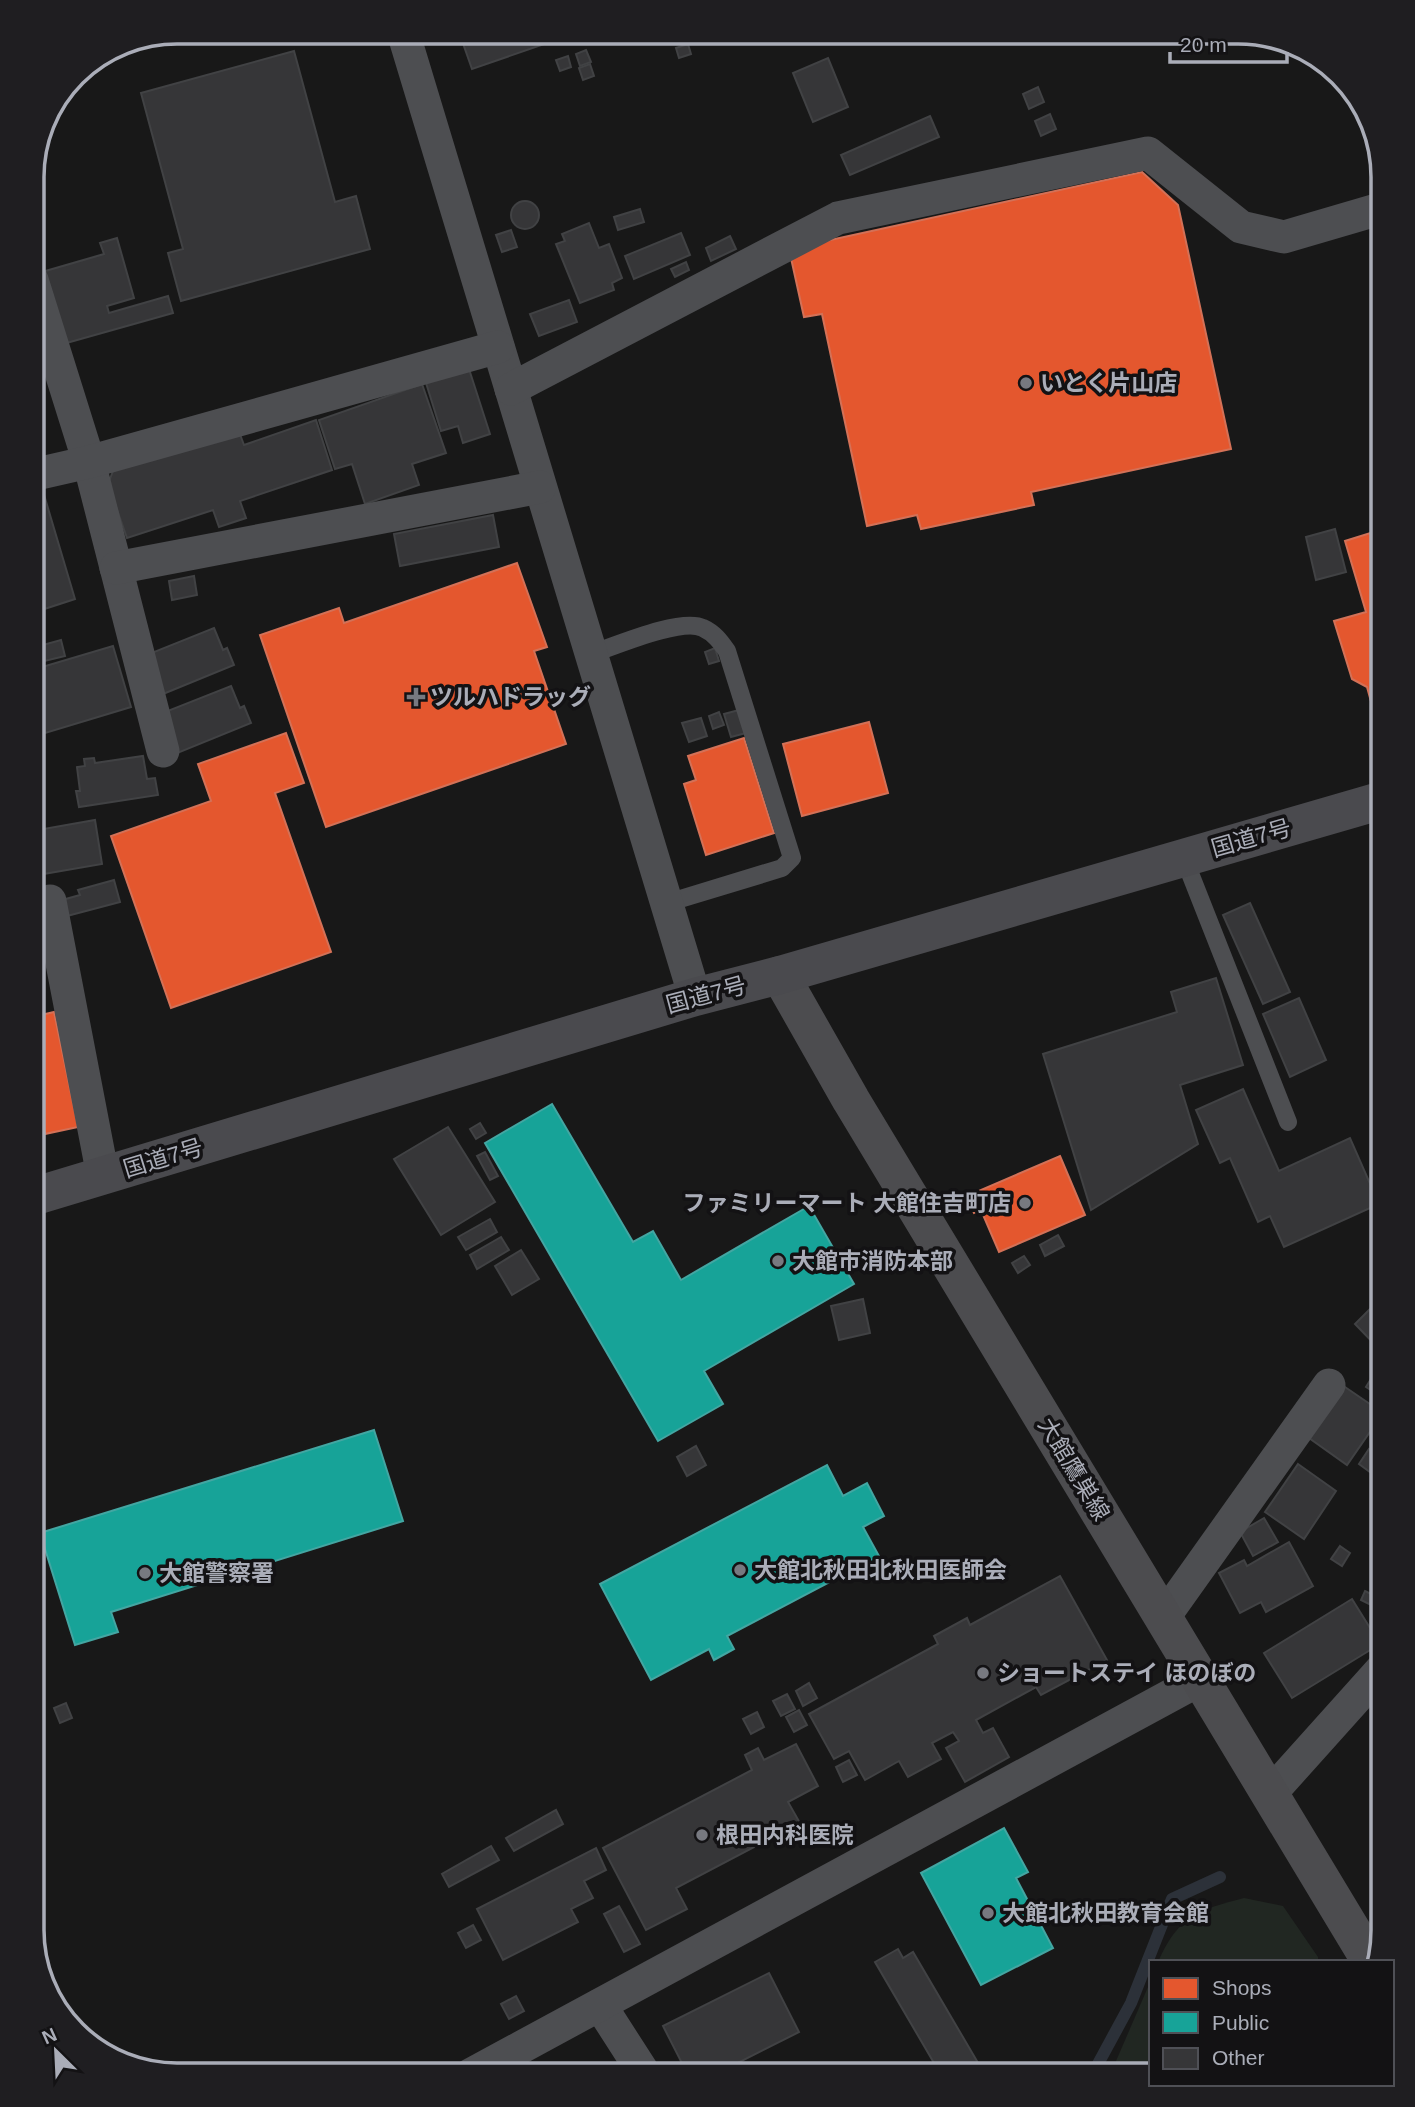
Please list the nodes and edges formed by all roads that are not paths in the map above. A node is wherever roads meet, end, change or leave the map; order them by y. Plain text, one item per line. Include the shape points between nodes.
1 (407, 44) edge
2 (1371, 212) edge
3 (44, 318) edge
4 (498, 347) junction
5 (511, 389) junction
6 (89, 462) junction
7 (44, 472) edge
8 (540, 486) junction
9 (116, 568) junction
10 (591, 654) junction
11 (163, 751) dead end
12 (1371, 804) edge
13 (1184, 858) junction
14 (50, 901) dead end
15 (667, 903) junction
16 (780, 975) junction
17 (695, 997) junction
18 (1288, 1122) dead end
19 (103, 1176) junction
20 (44, 1193) edge
21 (1329, 1385) dead end
22 (1164, 1618) junction
23 (1200, 1679) junction
24 (1371, 1682) edge
25 (1270, 1794) junction
26 (1368, 1958) edge
27 (600, 2006) junction
28 (493, 2063) edge
29 (637, 2063) edge

1 - 4 street
2 - 5 street via 1284,237 1241,227 1148,153 838,218
3 - 6 street
4 - 5 street
4 - 6 street
5 - 8 street
6 - 7 street
6 - 9 street
8 - 9 street
8 - 10 street
9 - 11 street
10 - 15 street
10 - 15 lane via 680,624 701,626 718,638 727,651 792,858 782,867
12 - 13 highway, 国道7号
13 - 16 highway, 国道7号
13 - 18 lane
14 - 19 street
15 - 17 street
16 - 17 highway, 国道7号
16 - 22 main road, 大館鷹巣線
17 - 19 highway, 国道7号
19 - 20 highway, 国道7号
21 - 22 street
22 - 23 main road, 大館鷹巣線
23 - 25 main road, 大館鷹巣線
23 - 27 street
24 - 25 street
25 - 26 main road, 大館鷹巣線
27 - 28 street
27 - 29 street

